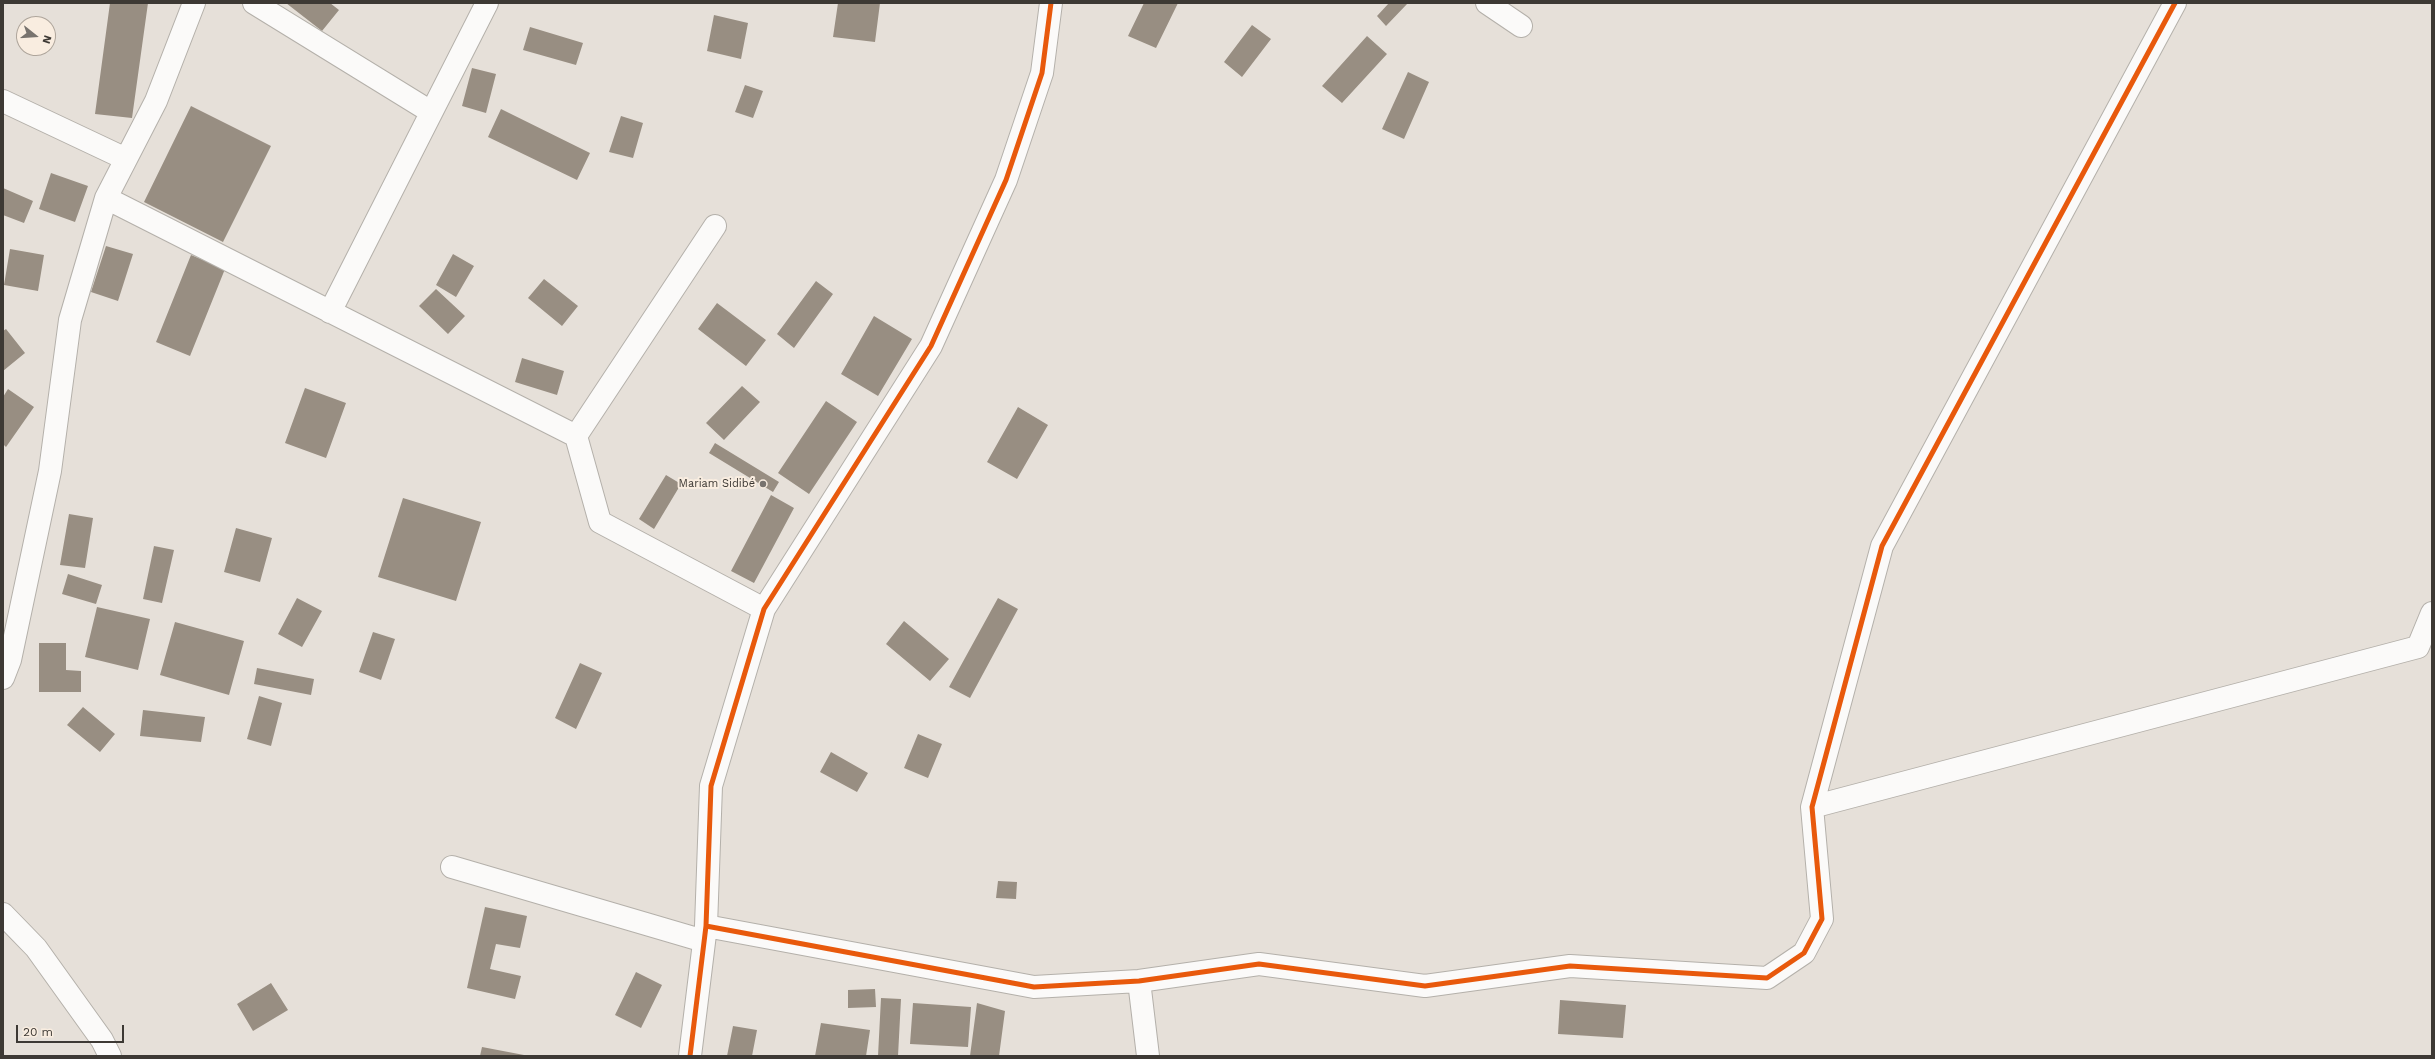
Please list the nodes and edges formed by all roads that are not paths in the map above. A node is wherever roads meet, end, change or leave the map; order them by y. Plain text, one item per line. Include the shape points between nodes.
1 (194, 3) edge
2 (254, 3) edge
3 (487, 3) edge
4 (1051, 3) edge
5 (1487, 3) edge
6 (2175, 3) edge
7 (1521, 26) dead end
8 (3, 101) edge
9 (432, 112) junction
10 (126, 159) junction
11 (106, 198) junction
12 (715, 226) dead end
13 (330, 312) junction
14 (576, 436) junction
15 (764, 609) junction
16 (2432, 613) edge
17 (3, 678) edge
18 (1812, 807) junction
19 (452, 867) dead end
20 (3, 914) edge
21 (705, 934) junction
22 (1139, 981) junction
23 (110, 1056) edge
24 (690, 1056) edge
25 (1148, 1056) edge

1 - 10 street via 156,101
2 - 9 street
3 - 9 street
4 - 15 street via 1042,73 1006,180 931,346
5 - 7 street
6 - 18 street via 1882,546
8 - 10 street
9 - 13 street
10 - 11 street
11 - 13 street
11 - 17 street via 70,320 50,471 10,660
12 - 14 street
13 - 14 street
14 - 15 street via 600,522
15 - 21 street via 711,786
16 - 18 street via 2418,647
18 - 22 street via 1822,919 1804,953 1767,978 1570,966 1425,986 1259,964
19 - 21 street
20 - 23 street via 36,948 102,1040
21 - 22 street via 1034,987
21 - 24 street
22 - 25 street

